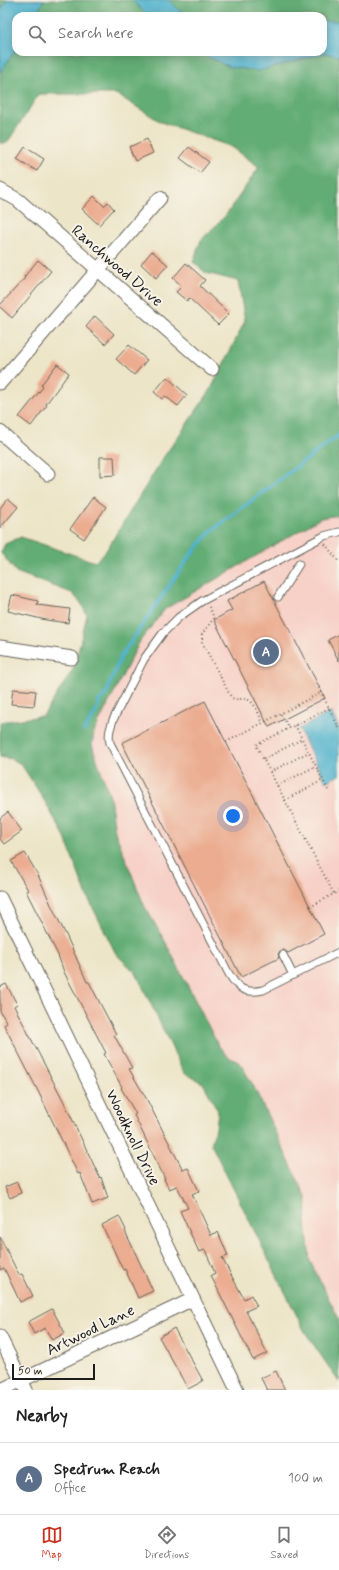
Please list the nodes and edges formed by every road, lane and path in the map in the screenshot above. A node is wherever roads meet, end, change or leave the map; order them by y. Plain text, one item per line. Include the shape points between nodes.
1 (0, 190) edge
2 (160, 198) dead end
3 (99, 270) junction
4 (212, 369) dead end
5 (0, 383) edge
6 (0, 432) edge
7 (48, 474) dead end
8 (339, 532) edge
9 (321, 538) junction
10 (339, 562) edge
11 (299, 564) dead end
12 (278, 597) dead end
13 (205, 600) junction
14 (0, 647) edge
15 (72, 658) dead end
16 (317, 684) dead end
17 (322, 692) junction
18 (329, 708) junction
19 (281, 714) junction
20 (263, 723) junction
21 (295, 725) junction
22 (289, 728) junction
23 (339, 728) edge
24 (302, 738) junction
25 (226, 742) dead end
26 (309, 752) junction
27 (264, 759) junction
28 (316, 766) junction
29 (270, 772) junction
30 (323, 780) junction
31 (278, 786) junction
32 (330, 792) dead end
33 (285, 800) junction
34 (339, 891) edge
35 (334, 894) junction
36 (0, 898) edge
37 (310, 907) dead end
38 (4, 919) edge
39 (339, 952) edge
40 (283, 955) dead end
41 (293, 975) junction
42 (193, 1298) junction
43 (0, 1337) edge
44 (24, 1385) edge
45 (1, 1390) edge
46 (237, 1390) edge

1 - 3 street, Ranchwood Drive via 18,200
2 - 3 street
3 - 4 street, Ranchwood Drive
3 - 5 street
6 - 7 street
8 - 9 lane
9 - 10 path
9 - 13 lane
11 - 12 lane
13 - 20 path via 214,618 202,634 202,642 231,697 250,701
13 - 41 lane via 179,617 152,646 113,720 109,730 110,743 234,983 246,991 256,992
14 - 15 street
16 - 17 path
17 - 18 path
17 - 19 path
18 - 21 path
18 - 23 path
19 - 20 path
19 - 22 path
20 - 25 path
21 - 22 path
21 - 24 path
22 - 27 path via 256,745
24 - 26 path
24 - 27 path
26 - 28 path
26 - 29 path
27 - 29 path
28 - 30 path
28 - 31 path
29 - 31 path
30 - 32 path
30 - 33 path
31 - 33 path
33 - 35 path
34 - 35 path
35 - 37 path
36 - 38 street, Woodknoll Drive
38 - 42 street, Woodknoll Drive
39 - 41 lane
40 - 41 lane
42 - 44 street, Artwood Lane
42 - 46 street, Woodknoll Drive
43 - 44 street
44 - 45 street, Artwood Lane

